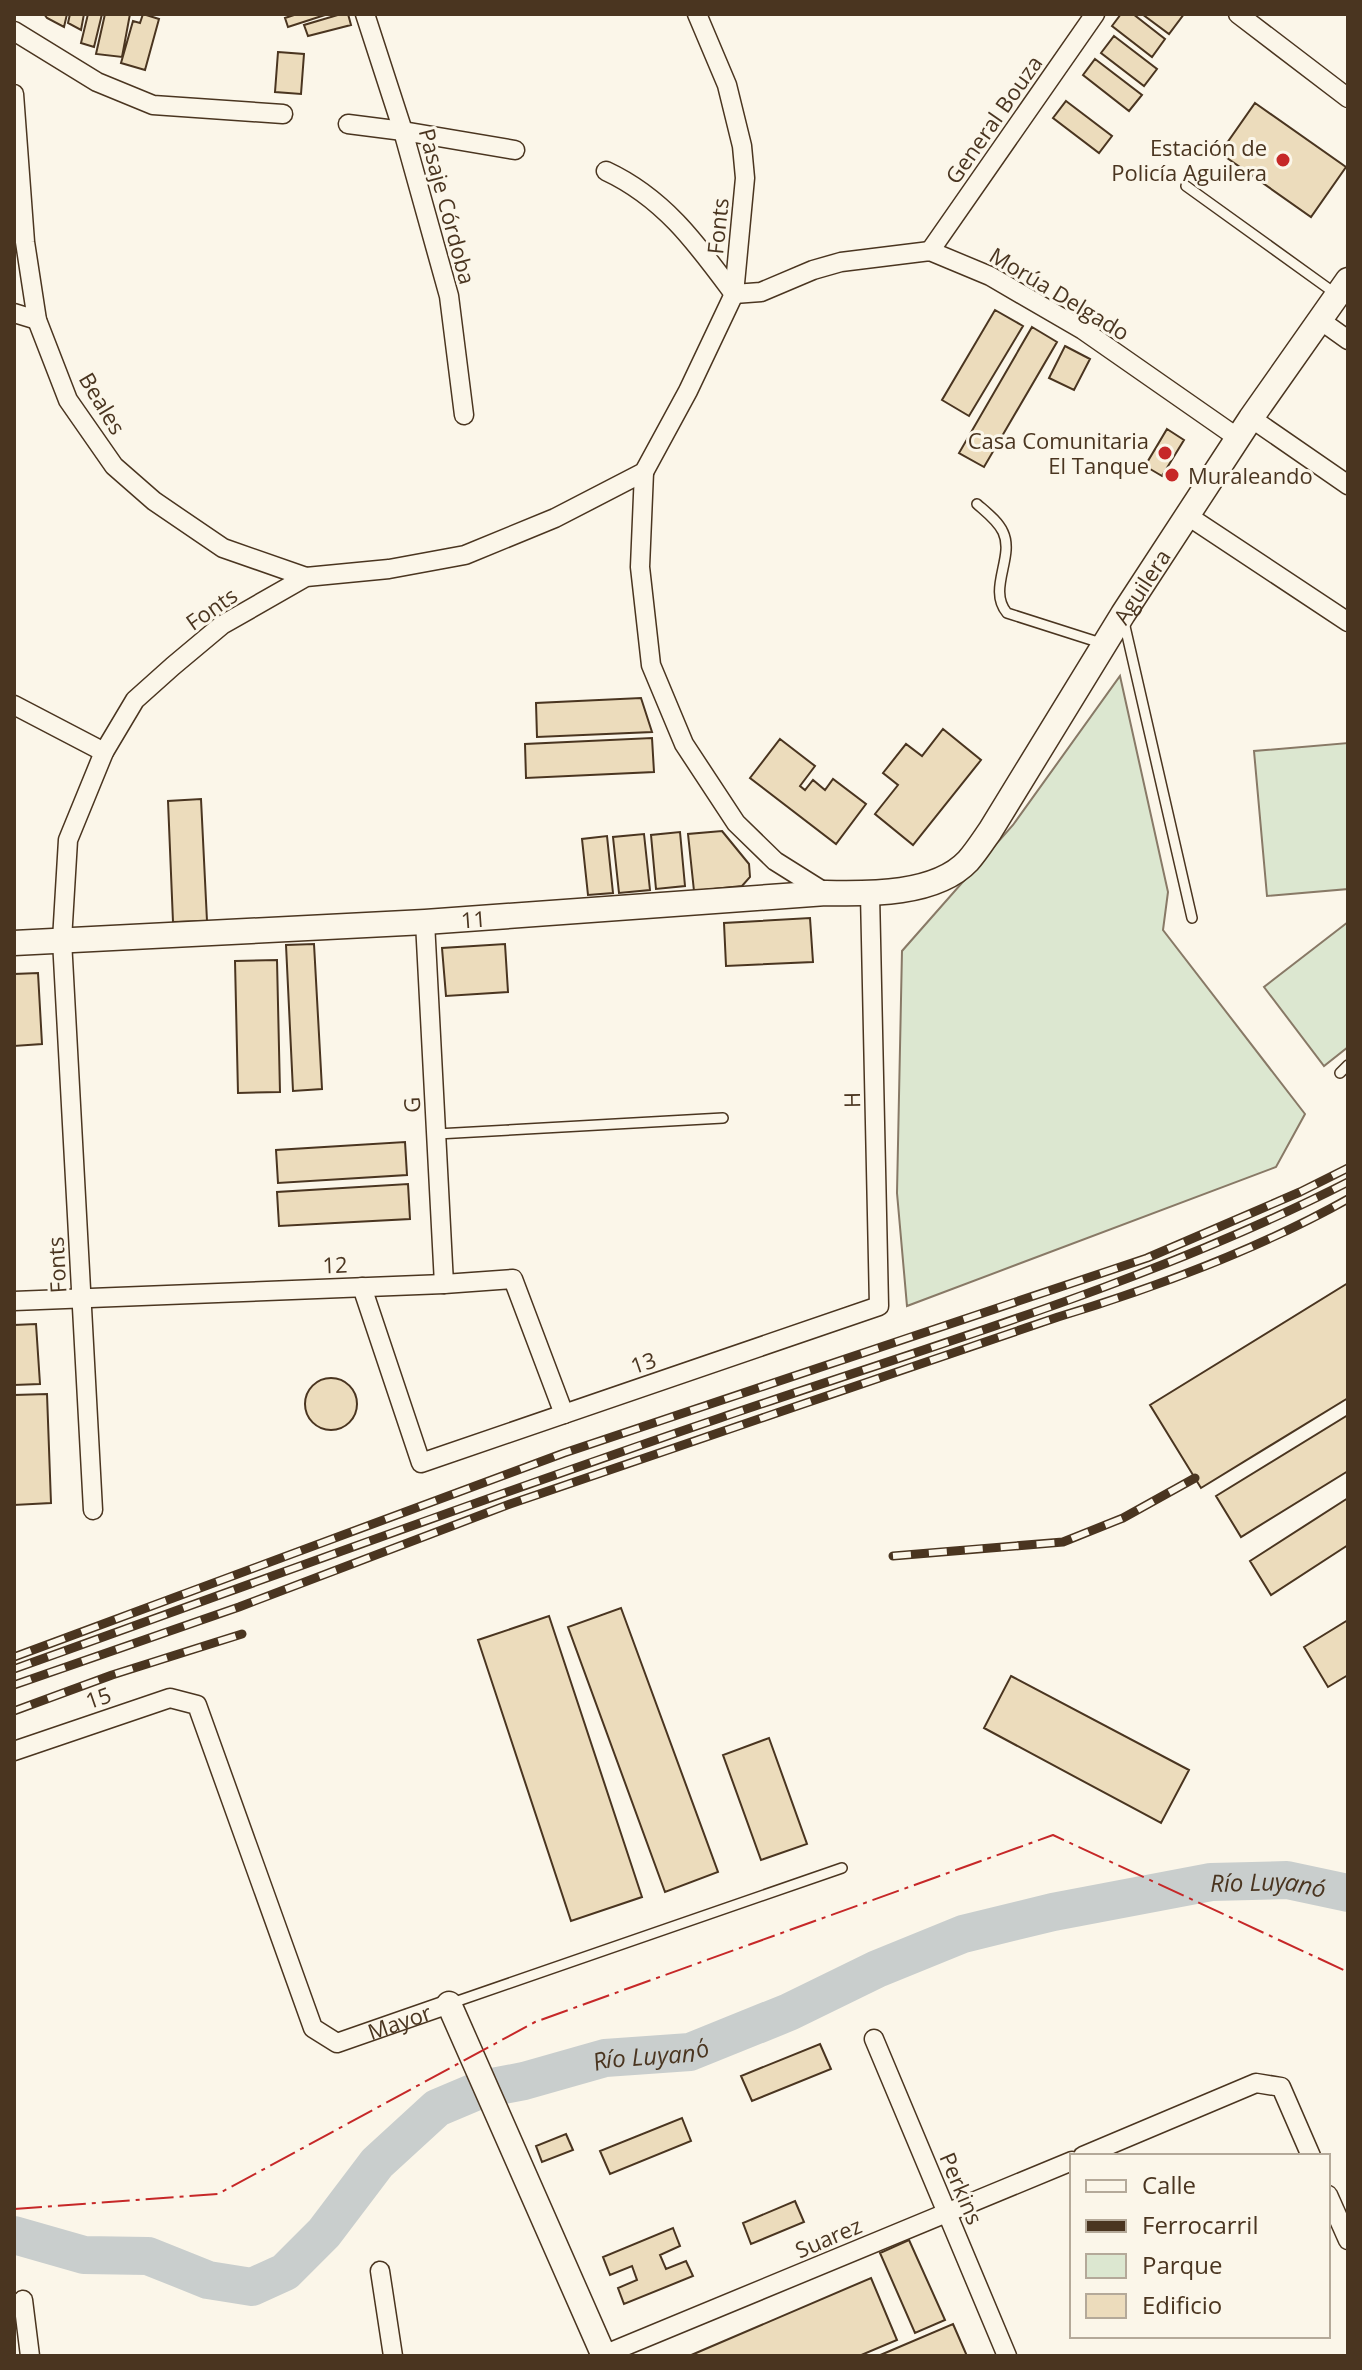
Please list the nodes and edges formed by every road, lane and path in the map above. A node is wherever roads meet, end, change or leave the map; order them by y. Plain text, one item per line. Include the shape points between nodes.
1 (365, 14) edge
2 (697, 14) edge
3 (1095, 14) edge
4 (1238, 14) edge
5 (14, 31) edge
6 (14, 94) edge
7 (1348, 98) edge
8 (283, 114) dead end
9 (348, 124) dead end
10 (403, 131) junction
11 (515, 150) dead end
12 (606, 171) dead end
13 (1186, 186) dead end
14 (930, 251) junction
15 (1343, 288) edge
16 (734, 294) junction
17 (14, 313) edge
18 (37, 320) junction
19 (1320, 320) junction
20 (1348, 340) edge
21 (464, 415) dead end
22 (1245, 428) junction
23 (644, 472) junction
24 (1348, 485) edge
25 (977, 504) dead end
26 (1188, 516) junction
27 (306, 577) junction
28 (1123, 614) junction
29 (1348, 622) edge
30 (1104, 644) junction
31 (14, 705) edge
32 (104, 752) junction
33 (930, 884) joint
34 (826, 893) junction
35 (870, 894) junction
36 (1192, 918) dead end
37 (425, 922) junction
38 (62, 940) junction
39 (14, 943) edge
40 (723, 1118) dead end
41 (437, 1134) junction
42 (444, 1284) junction
43 (362, 1287) junction
44 (82, 1297) junction
45 (14, 1301) edge
46 (879, 1306) joint
47 (564, 1414) junction
48 (93, 1510) dead end
49 (197, 1705) joint
50 (14, 1751) edge
51 (842, 1868) dead end
52 (449, 2004) junction
53 (874, 2039) dead end
54 (1088, 2154) edge
55 (1310, 2154) edge
56 (1070, 2162) edge
57 (1330, 2200) edge
58 (946, 2214) junction
59 (1348, 2240) edge
60 (380, 2271) dead end
61 (23, 2300) dead end
62 (30, 2356) edge
63 (393, 2356) edge
64 (603, 2356) edge
65 (1007, 2356) edge

1 - 10 street, Pasaje Córdoba
2 - 16 street, Fonts via 727,85 742,146 745,189
3 - 14 street, General Bouza
4 - 7 street
5 - 8 street via 97,82 153,105
6 - 18 street, Beales via 25,242
9 - 10 street
10 - 11 street
10 - 21 street, Pasaje Córdoba via 449,296
12 - 16 street via 661,205
13 - 15 lane
14 - 16 street, Morúa Delgado via 841,262 761,292
14 - 22 street, Morúa Delgado via 990,276
15 - 19 street, Aguilera
16 - 23 street, Fonts
17 - 18 street
18 - 27 street, Beales via 68,400 114,466 223,548
19 - 20 street
19 - 22 street, Aguilera
22 - 24 street, Morúa Delgado
22 - 26 street, Aguilera
23 - 27 street, Fonts via 555,518 465,555
23 - 34 street via 640,567 651,665 684,744 736,823 775,861
25 - 30 lane via 1005,537 999,593 1007,613
26 - 28 street, Aguilera
26 - 29 street
27 - 32 street, Fonts via 222,625 173,666 135,700
28 - 30 street, Aguilera
28 - 36 lane
30 - 33 street, Aguilera via 990,831 966,863
31 - 32 street
32 - 38 street, Fonts via 68,840
33 - 35 street, 11
34 - 35 street, 11
34 - 37 street, 11
35 - 46 street, H
37 - 38 street, 11
37 - 41 street, G
38 - 39 street, 11
38 - 44 street, Fonts
40 - 41 lane
41 - 42 street, G
42 - 43 street, 12
42 - 47 street, 12 via 513,1279
43 - 44 street, 12
43 - 47 street, 13 via 421,1463
44 - 45 street, 12
44 - 48 street, Fonts
46 - 47 street, 13
49 - 50 street, 15 via 170,1698
49 - 52 street, Mayor via 313,2028 337,2043
51 - 52 lane
52 - 64 street, Mayor
53 - 58 street, Perkins
54 - 55 street via 1256,2083 1281,2087
56 - 58 street, Suarez
57 - 59 street
58 - 64 street, Suarez
58 - 65 street, Perkins
60 - 63 street
61 - 62 street

